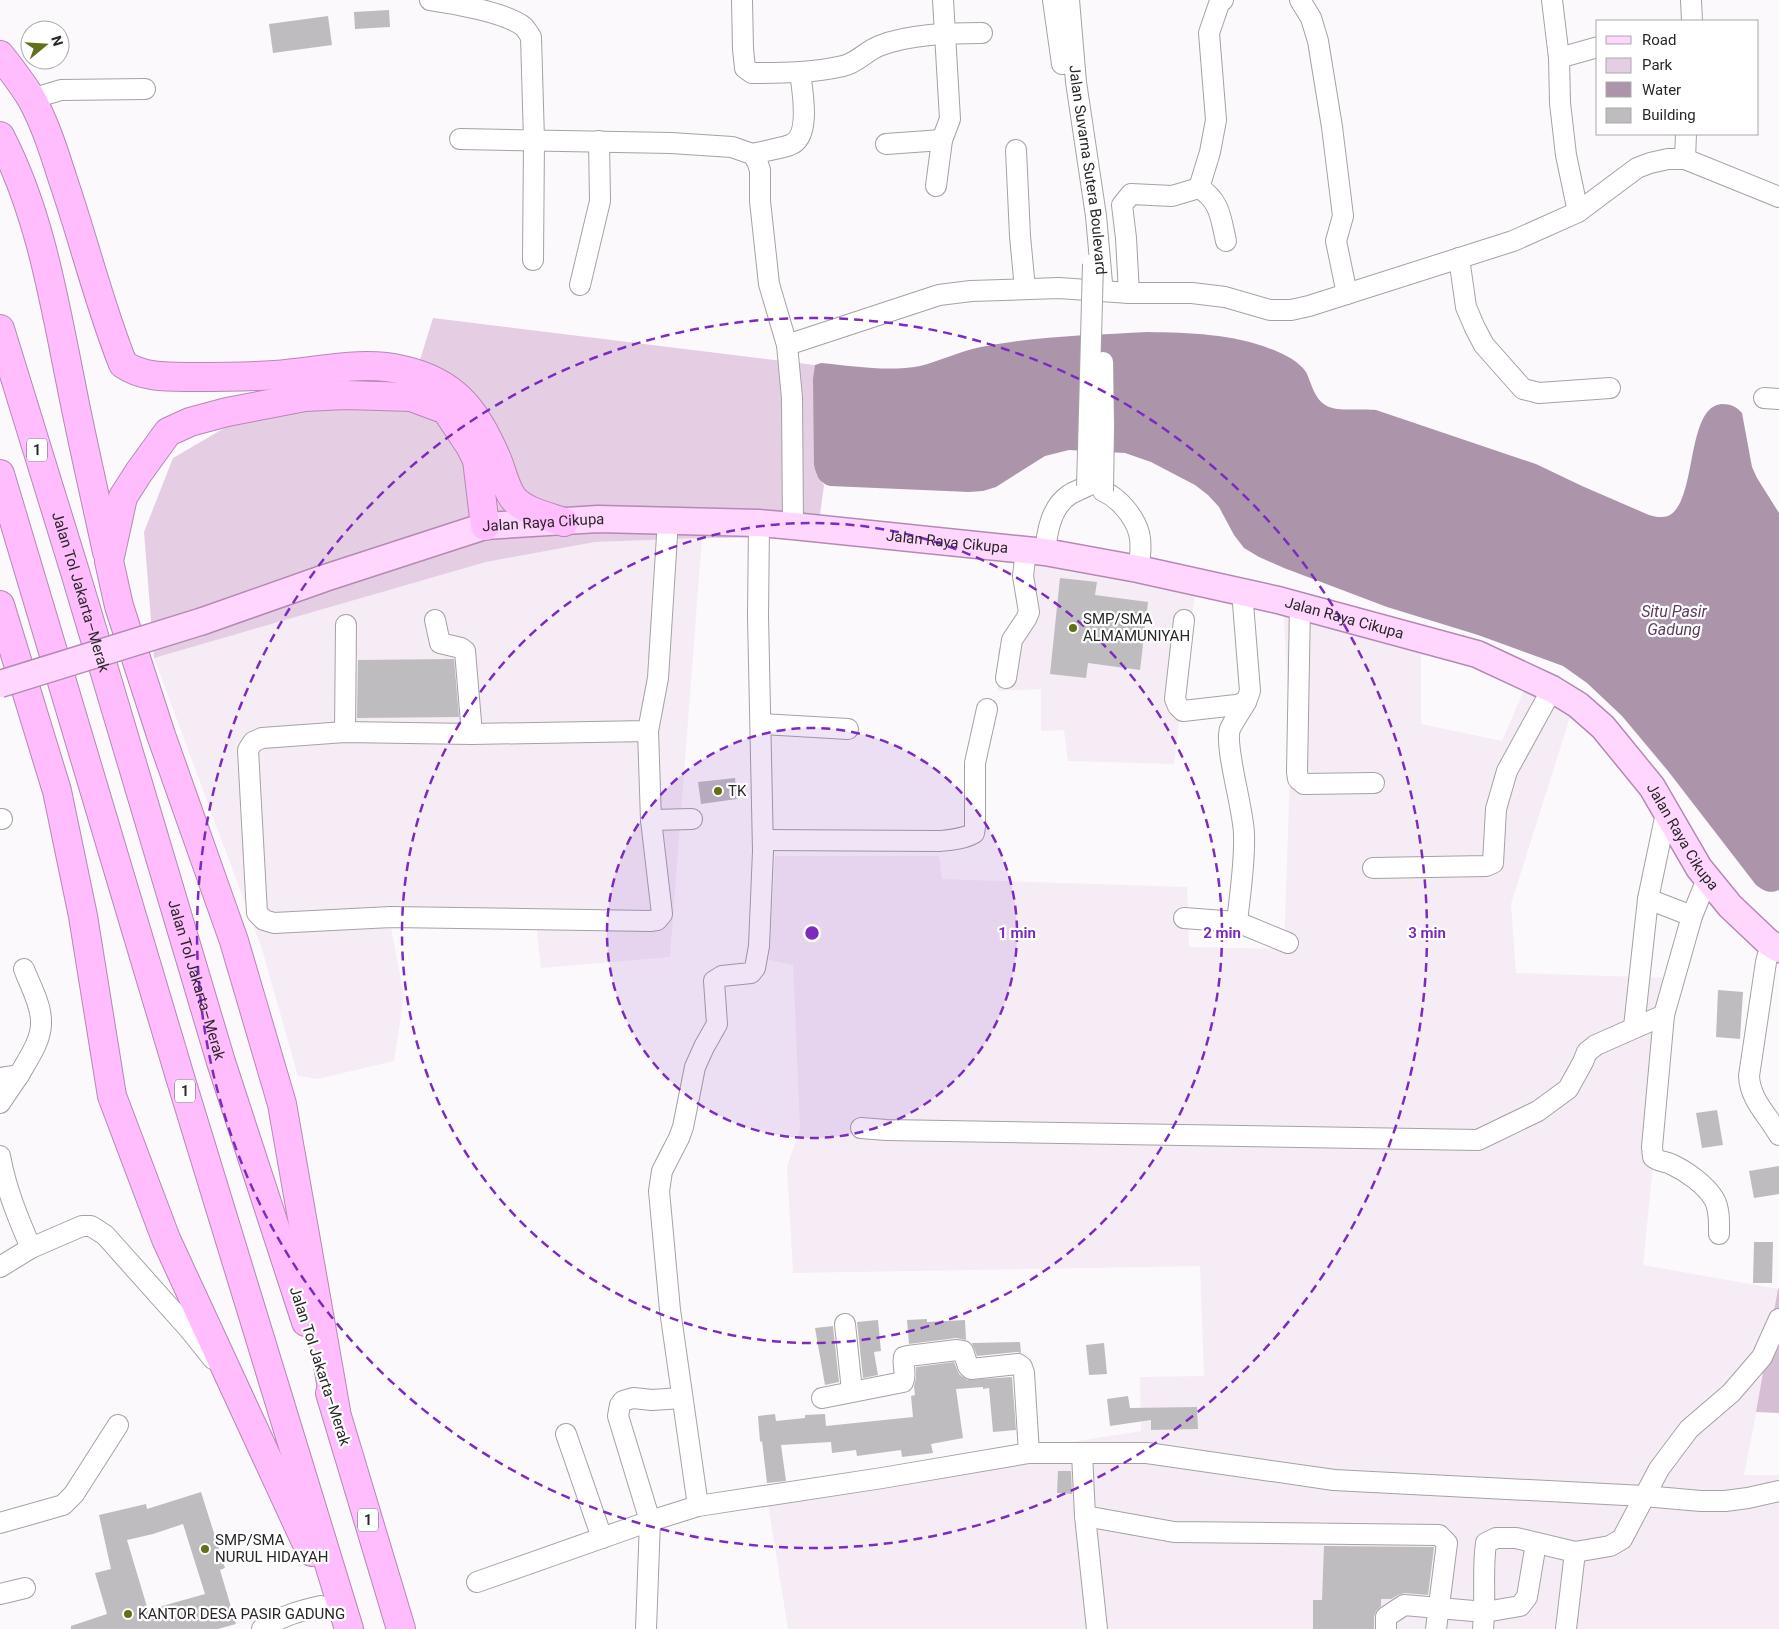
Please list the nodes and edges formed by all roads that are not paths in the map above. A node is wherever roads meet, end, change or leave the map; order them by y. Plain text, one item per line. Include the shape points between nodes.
1 (430, 0) edge
2 (742, 0) edge
3 (943, 0) edge
4 (1053, 0) edge
5 (1068, 0) edge
6 (1222, 0) edge
7 (1300, 0) edge
8 (1552, 0) edge
9 (1691, 0) edge
10 (1692, 20) edge
11 (944, 33) junction
12 (982, 33) dead end
13 (1596, 48) edge
14 (0, 55) edge
15 (1559, 58) junction
16 (800, 72) junction
17 (144, 89) dead end
18 (31, 99) junction
19 (1686, 135) edge
20 (0, 136) edge
21 (460, 139) dead end
22 (534, 140) junction
23 (942, 140) junction
24 (600, 141) junction
25 (886, 144) dead end
26 (1016, 150) dead end
27 (752, 154) junction
28 (1685, 159) junction
29 (936, 186) dead end
30 (1199, 188) junction
31 (1779, 197) edge
32 (1578, 212) junction
33 (1226, 241) dead end
34 (1459, 258) junction
35 (533, 260) dead end
36 (580, 285) dead end
37 (1025, 288) junction
38 (1130, 293) junction
39 (1347, 294) junction
40 (0, 329) edge
41 (788, 345) junction
42 (1610, 388) dead end
43 (0, 474) edge
44 (1095, 489) junction
45 (668, 520) junction
46 (564, 522) junction
47 (759, 523) junction
48 (485, 526) junction
49 (793, 526) junction
50 (1035, 551) junction
51 (109, 561) junction
52 (1138, 569) junction
53 (1242, 591) junction
54 (0, 605) edge
55 (1300, 606) junction
56 (436, 620) dead end
57 (1184, 620) dead end
58 (346, 625) dead end
59 (1006, 678) dead end
60 (0, 684) edge
61 (1552, 689) junction
62 (1246, 702) junction
63 (987, 709) dead end
64 (761, 724) junction
65 (848, 728) dead end
66 (648, 731) junction
67 (345, 732) junction
68 (472, 734) junction
69 (1374, 783) dead end
70 (1666, 812) junction
71 (692, 819) dead end
72 (651, 820) junction
73 (763, 840) junction
74 (1373, 868) dead end
75 (1707, 878) junction
76 (1648, 899) junction
77 (1692, 916) junction
78 (1184, 918) dead end
79 (1237, 922) junction
80 (1288, 943) dead end
81 (1775, 946) edge
82 (24, 969) dead end
83 (1664, 1015) junction
84 (1634, 1027) junction
85 (10, 1076) edge
86 (0, 1103) edge
87 (861, 1128) dead end
88 (1779, 1135) edge
89 (0, 1156) edge
90 (1719, 1234) dead end
91 (31, 1248) junction
92 (0, 1267) edge
93 (1779, 1319) edge
94 (845, 1324) dead end
95 (232, 1381) junction
96 (852, 1391) junction
97 (682, 1398) junction
98 (822, 1398) dead end
99 (336, 1411) junction
100 (118, 1426) dead end
101 (566, 1434) dead end
102 (1029, 1453) junction
103 (1082, 1453) junction
104 (1779, 1491) edge
105 (1644, 1496) junction
106 (698, 1506) junction
107 (1085, 1516) junction
108 (650, 1521) junction
109 (0, 1523) edge
110 (602, 1538) junction
111 (1536, 1543) junction
112 (1575, 1552) junction
113 (477, 1582) dead end
114 (26, 1588) dead end
115 (0, 1594) edge
116 (331, 1602) junction
117 (1439, 1608) junction
118 (1484, 1620) edge
119 (262, 1629) edge
120 (349, 1629) edge
121 (401, 1629) edge
122 (646, 1629) edge
123 (1097, 1629) edge
124 (1386, 1629) edge
125 (1436, 1629) edge
126 (1566, 1629) edge

1 - 22 street via 475,8 524,27 531,37
2 - 16 street via 745,68 752,73
3 - 11 street
4 - 44 street, bridge via 1093,264
5 - 44 street, Jalan Suvarna Sutera Boulevard, bridge via 1102,283 1104,426
6 - 30 street via 1209,33 1216,120
7 - 39 street via 1311,18 1318,41 1332,127 1342,216 1336,242
8 - 15 street
9 - 10 street
11 - 12 street
11 - 16 street via 892,42 845,66
11 - 23 street via 950,119
13 - 15 street
14 - 18 highway
15 - 32 street via 1565,146
16 - 27 street via 804,111 800,139 792,145
17 - 18 street via 74,89
18 - 46 highway via 56,157 108,326 123,364 140,374 167,377 276,375 375,366 429,377 451,389 471,411 486,435 513,497 528,510
19 - 28 street
20 - 51 highway via 14,162 46,262
21 - 22 street
22 - 24 street
22 - 35 street
23 - 25 street
23 - 29 street
24 - 27 street via 724,147
24 - 36 street via 600,201
26 - 37 street
27 - 41 street via 760,170 760,210 770,284
28 - 31 street
28 - 32 street via 1650,162 1637,168
30 - 33 street via 1212,198 1218,208
30 - 38 street via 1172,196 1131,194 1126,198 1122,205
32 - 34 street via 1513,241
34 - 39 street
34 - 42 street via 1466,307 1474,328 1484,345 1523,389 1539,394
37 - 38 street
37 - 41 street via 939,295
38 - 39 street via 1225,297 1270,310 1291,310
40 - 99 highway, Jalan Tol Jakarta–Merak / 1 via 221,1062
41 - 49 street via 792,398
43 - 116 highway, 1 via 177,1067
44 - 50 street via 1068,496 1059,506
44 - 52 street via 1113,496 1129,513 1139,532
45 - 46 main road, Jalan Raya Cikupa
45 - 47 main road, Jalan Raya Cikupa
45 - 66 street via 658,678
46 - 48 main road, Jalan Raya Cikupa
47 - 49 main road, Jalan Raya Cikupa
47 - 64 street
48 - 51 highway via 477,460 446,410 410,397 305,397 227,412 168,432 123,497
48 - 60 main road, Jalan Raya Cikupa, bridge via 203,621
49 - 50 main road, Jalan Raya Cikupa
50 - 52 main road, Jalan Raya Cikupa
50 - 59 street via 1023,576 1029,612 1012,640
51 - 99 highway via 118,606 234,940 282,1104
52 - 53 main road, Jalan Raya Cikupa
53 - 55 main road, Jalan Raya Cikupa
53 - 62 street via 1250,692
54 - 95 highway via 57,791 83,916 112,1096 166,1239
55 - 61 main road, Jalan Raya Cikupa via 1477,654
55 - 69 street via 1298,779 1304,784
56 - 68 street via 440,643 466,652
57 - 62 street via 1175,699 1178,706 1183,711
58 - 67 street
61 - 70 main road, Jalan Raya Cikupa via 1578,705 1608,732 1652,788
61 - 74 street via 1507,771 1496,809 1493,863 1486,866
62 - 79 street via 1229,736 1244,834
63 - 73 street via 975,763 975,828 970,835 940,841
64 - 65 street
64 - 73 street
66 - 68 street
66 - 72 street
67 - 68 street
67 - 72 street via 262,738 253,742 248,750 257,913 264,920 274,923 391,916 657,920 662,914
70 - 75 main road, Jalan Raya Cikupa
70 - 76 street
71 - 72 street
73 - 97 street via 759,946 755,968 751,973 722,976 714,981 717,1024 696,1067 683,1127 659,1180 670,1310
75 - 77 street
75 - 81 main road, Jalan Raya Cikupa via 1730,906
76 - 77 street
76 - 84 street
77 - 83 street
78 - 79 street
79 - 80 street
81 - 88 street via 1766,962 1749,1076 1754,1098
82 - 85 street via 42,1022 36,1044
83 - 84 street
83 - 90 street via 1653,1157 1670,1163 1704,1187 1714,1199 1719,1216
84 - 87 street via 1587,1052 1568,1088 1538,1111 1478,1140
85 - 86 street
89 - 91 street via 13,1207
91 - 92 street
91 - 95 street via 82,1226 91,1226 105,1235
93 - 105 street via 1762,1356 1731,1393 1689,1429 1659,1469
94 - 96 street
95 - 116 highway
96 - 98 street
96 - 102 street via 904,1382 903,1360 908,1356 957,1350 963,1351 971,1369 1018,1364 1024,1373
97 - 106 street
97 - 108 street via 633,1398 620,1405 618,1416
99 - 121 highway, Jalan Tol Jakarta–Merak / 1
100 - 109 street via 74,1494 63,1505
101 - 110 street
102 - 103 street
102 - 106 street
103 - 105 street via 1147,1453 1334,1480
103 - 107 street
104 - 105 street via 1725,1501
105 - 112 street via 1622,1539 1610,1546
106 - 108 street
107 - 117 street via 1174,1532 1439,1535 1447,1543
107 - 123 street
108 - 110 street
108 - 122 street
110 - 113 street
111 - 112 street
111 - 118 street via 1526,1597 1520,1606
111 - 118 street via 1516,1538 1496,1538 1486,1543
112 - 126 street
114 - 115 street
116 - 119 street via 293,1612
116 - 120 highway, 1
117 - 118 street
117 - 124 street via 1404,1605 1386,1617
117 - 125 street

